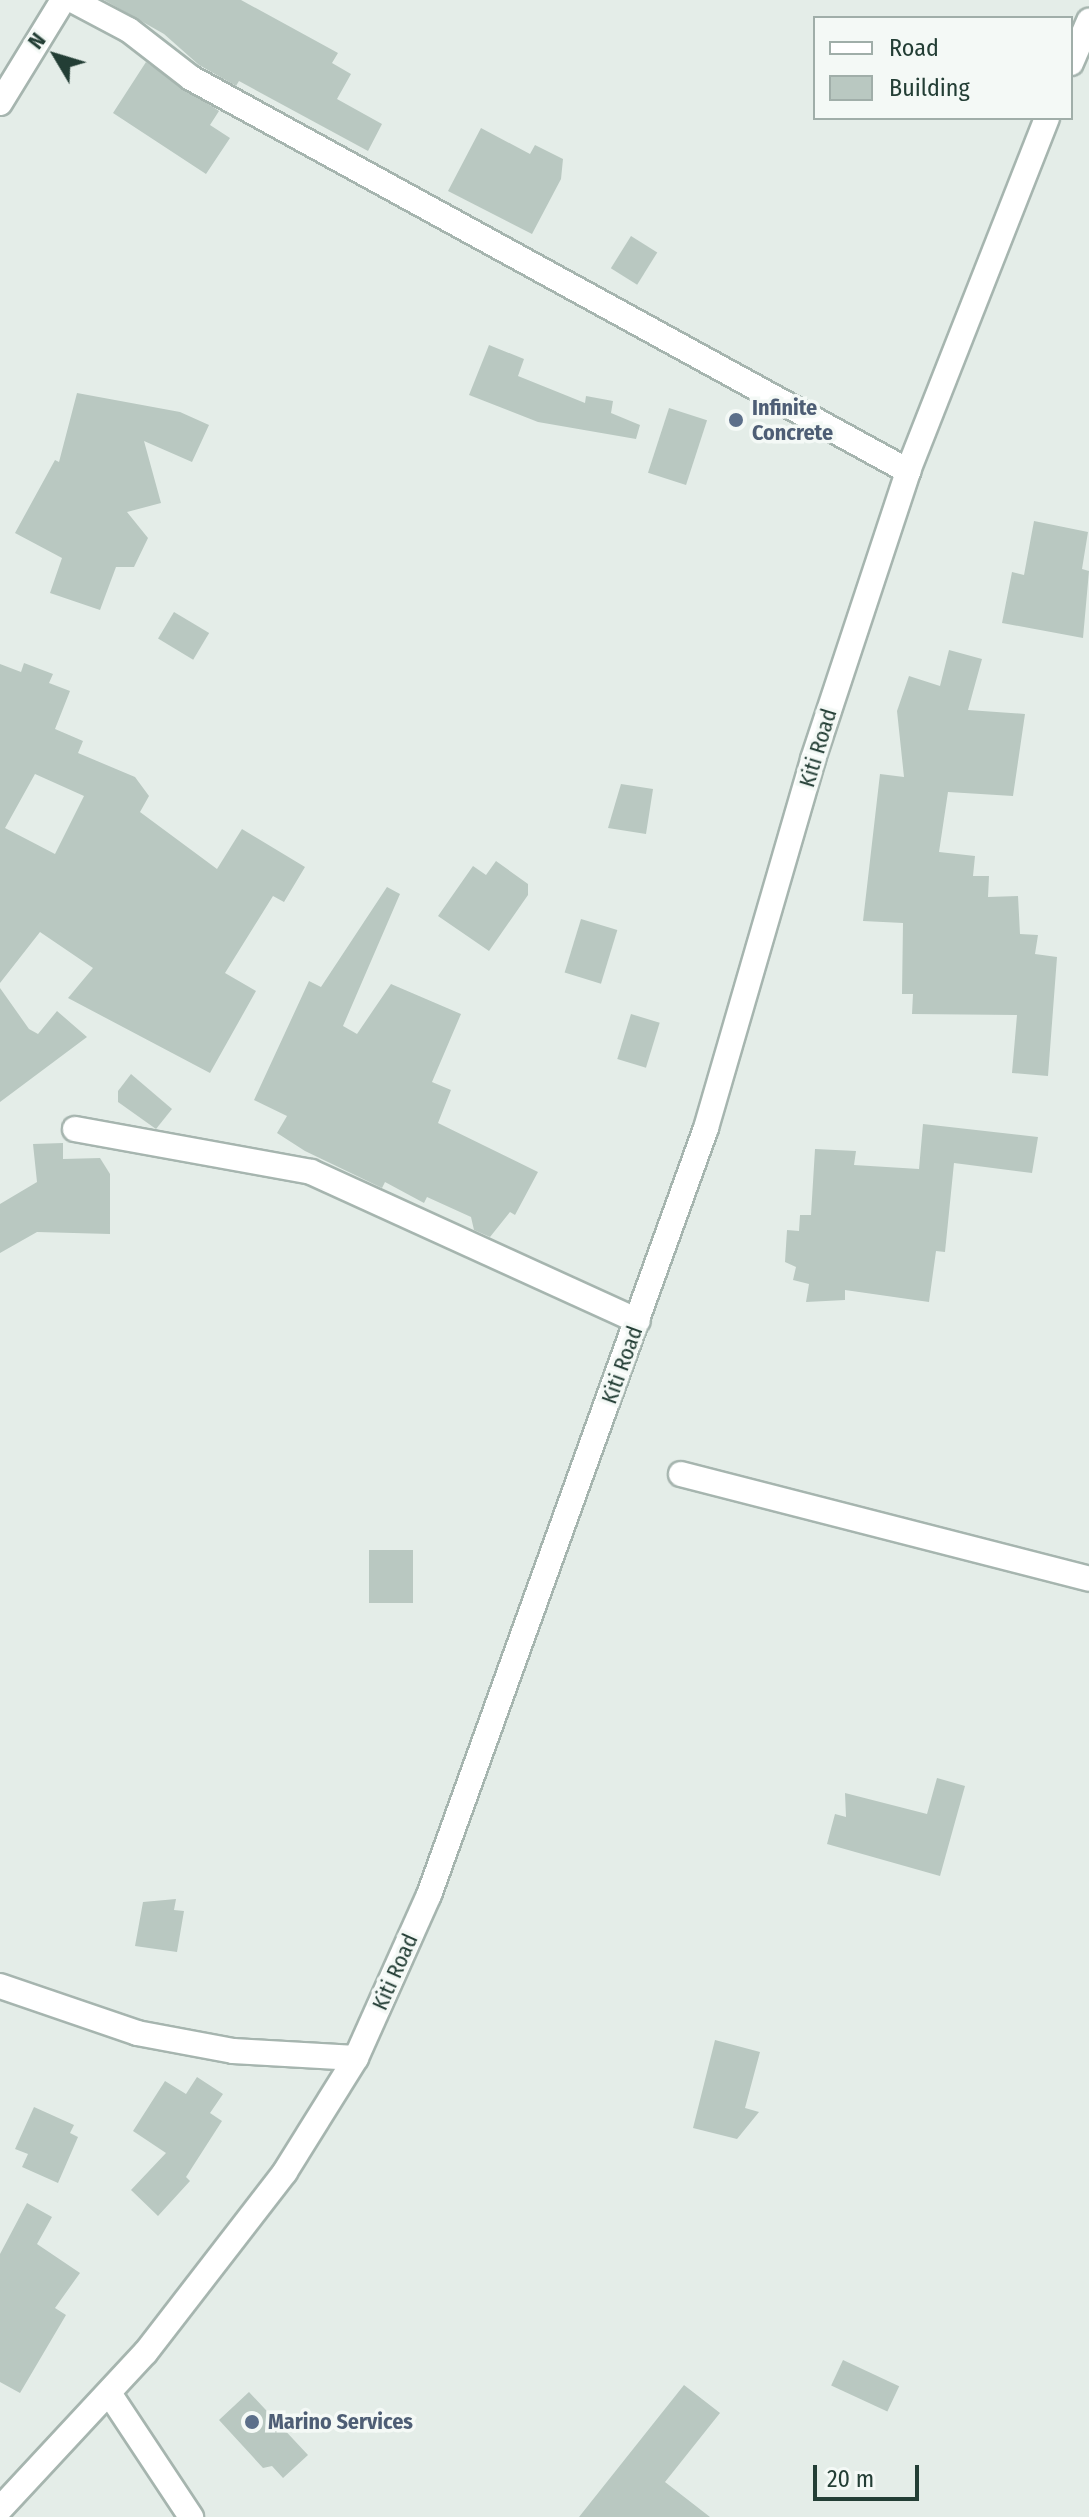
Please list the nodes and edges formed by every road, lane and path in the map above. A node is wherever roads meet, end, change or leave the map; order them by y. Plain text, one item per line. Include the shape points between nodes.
1 (63, 0) edge
2 (72, 0) edge
3 (1089, 21) edge
4 (1073, 58) edge
5 (0, 103) edge
6 (1046, 120) edge
7 (908, 471) junction
8 (75, 1129) dead end
9 (638, 1321) junction
10 (681, 1474) dead end
11 (1089, 1579) edge
12 (0, 1986) edge
13 (356, 2058) junction
14 (109, 2393) junction
15 (0, 2509) edge
16 (191, 2517) edge

1 - 5 street
2 - 7 street via 129,30 191,78
3 - 4 street
6 - 7 street, Kiti Road
7 - 9 street, Kiti Road via 813,759 706,1128
8 - 9 street via 311,1172
9 - 13 street, Kiti Road via 440,1866
10 - 11 street
12 - 13 street via 137,2033 233,2051
13 - 14 street, Kiti Road via 285,2172 213,2272
14 - 15 street, Kiti Road
14 - 16 street

